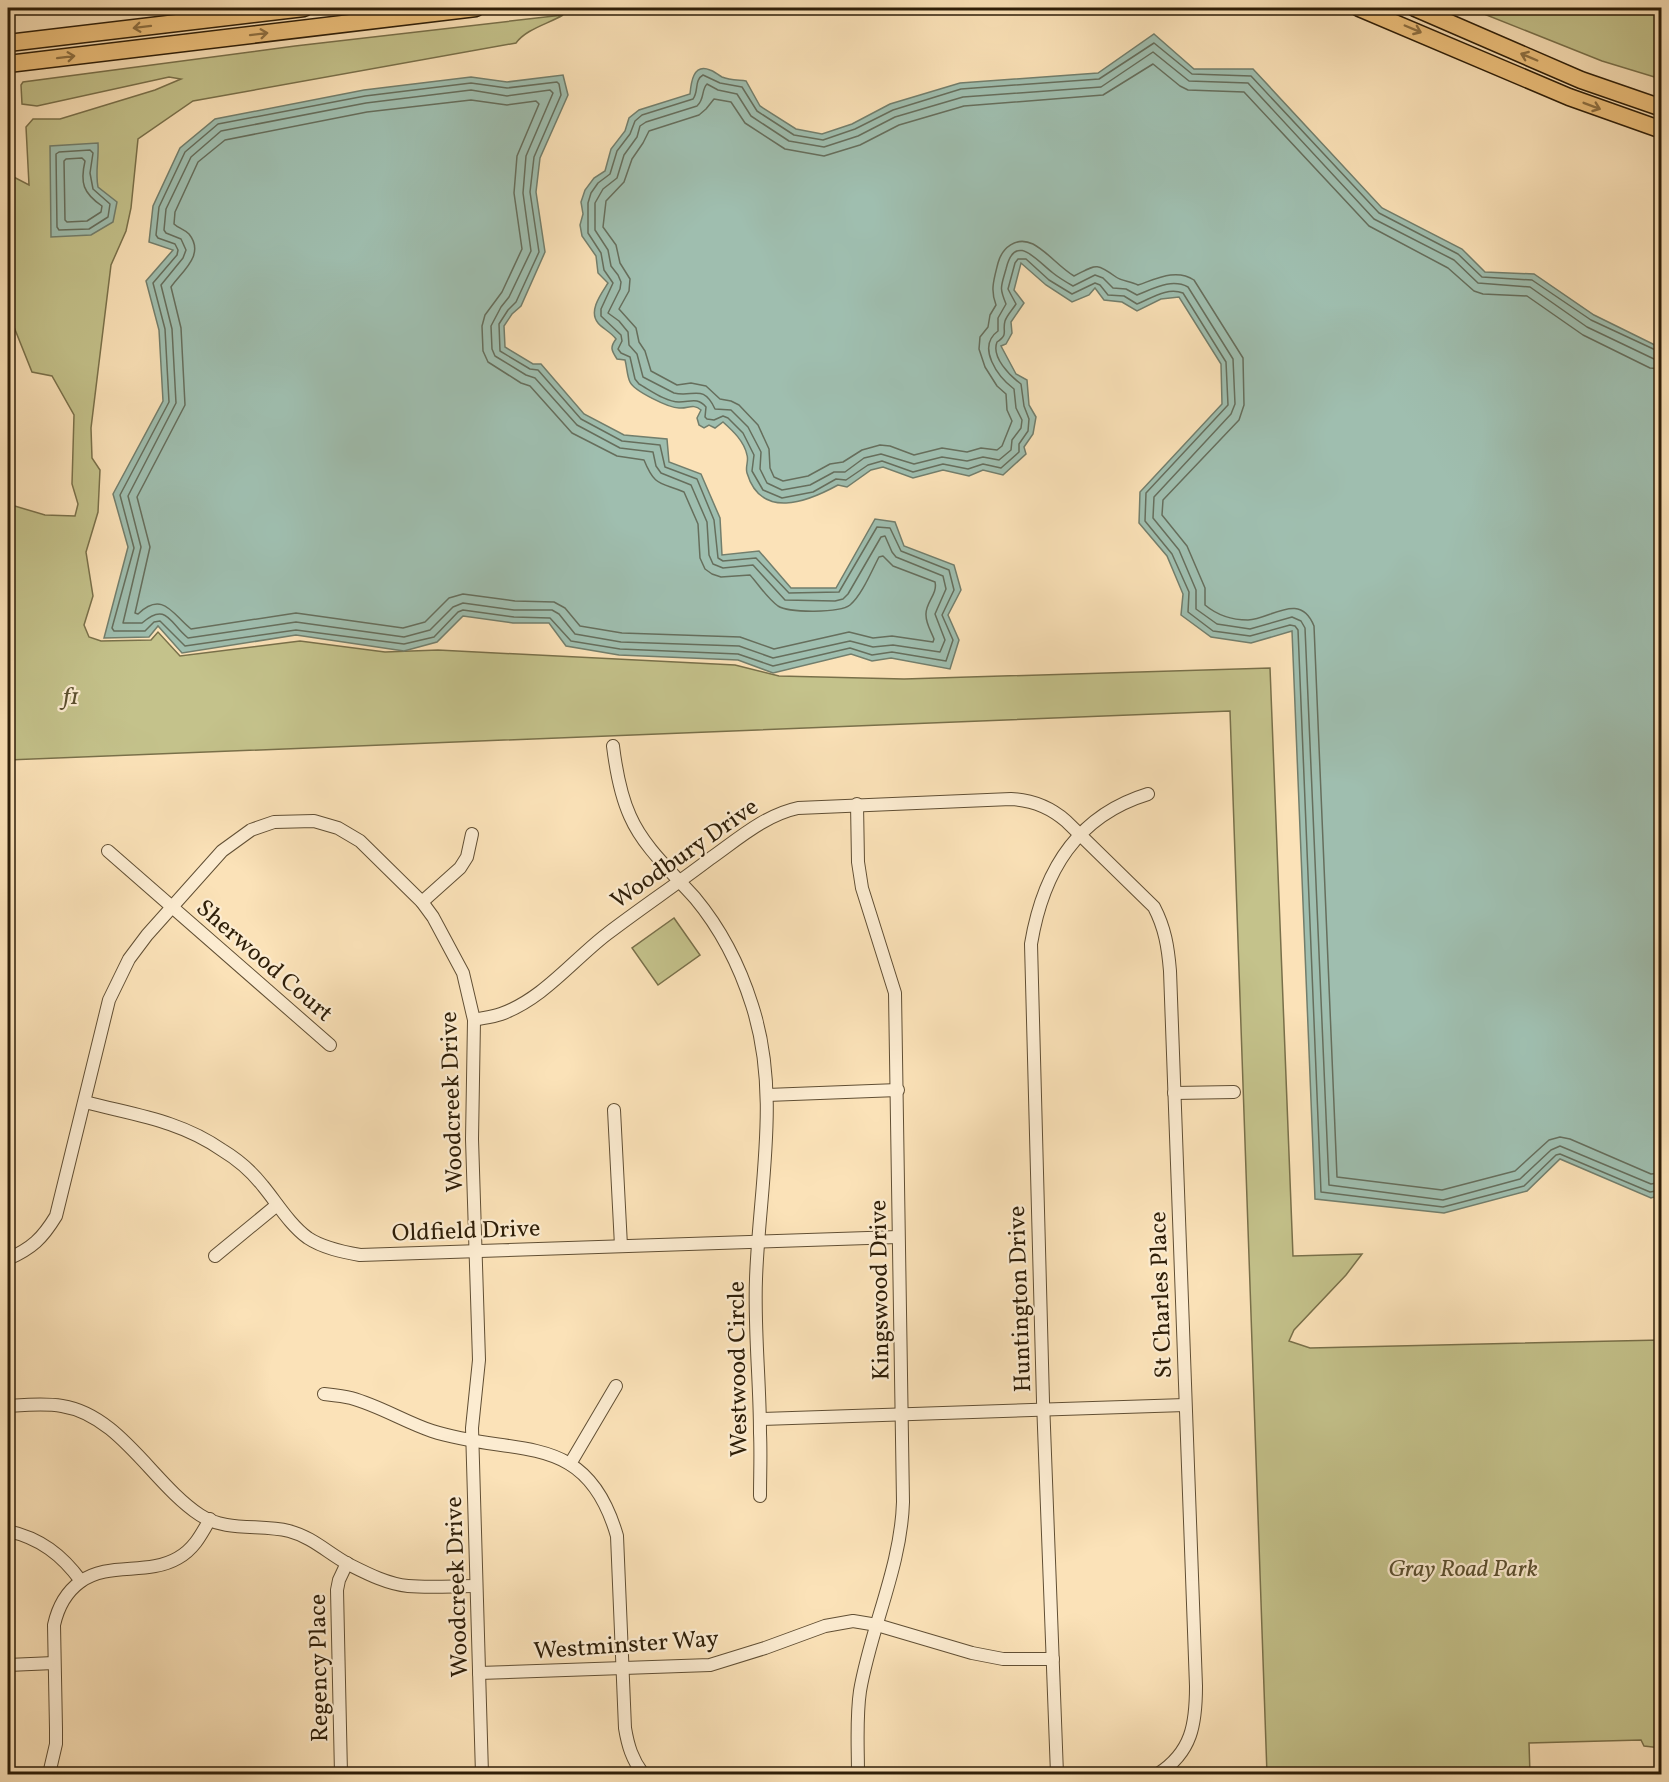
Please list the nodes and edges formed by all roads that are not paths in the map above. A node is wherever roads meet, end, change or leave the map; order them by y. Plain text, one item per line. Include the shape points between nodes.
1 (304, 8) edge
2 (476, 8) edge
3 (1359, 8) edge
4 (1415, 8) edge
5 (8, 44) edge
6 (8, 64) edge
7 (1662, 108) edge
8 (1662, 130) edge
9 (613, 746) dead end
10 (1149, 794) dead end
11 (857, 804) junction
12 (472, 834) dead end
13 (1080, 835) junction
14 (108, 851) dead end
15 (680, 882) junction
16 (422, 902) junction
17 (172, 907) junction
18 (474, 1020) junction
19 (330, 1045) dead end
20 (898, 1090) junction
21 (1234, 1092) dead end
22 (1174, 1094) junction
23 (767, 1095) junction
24 (85, 1102) junction
25 (614, 1110) dead end
26 (277, 1205) junction
27 (898, 1237) junction
28 (758, 1241) junction
29 (621, 1246) junction
30 (477, 1251) junction
31 (215, 1256) dead end
32 (8, 1259) edge
33 (616, 1386) dead end
34 (324, 1394) dead end
35 (8, 1406) edge
36 (1185, 1406) junction
37 (1043, 1411) junction
38 (901, 1414) junction
39 (760, 1419) junction
40 (473, 1440) junction
41 (570, 1464) junction
42 (760, 1496) dead end
43 (210, 1519) junction
44 (8, 1531) edge
45 (347, 1563) junction
46 (81, 1581) junction
47 (476, 1586) junction
48 (877, 1625) junction
49 (1053, 1659) junction
50 (54, 1663) junction
51 (8, 1665) edge
52 (623, 1669) junction
53 (479, 1673) junction
54 (50, 1774) edge
55 (341, 1774) edge
56 (482, 1774) edge
57 (643, 1774) edge
58 (858, 1774) edge
59 (1057, 1774) edge
60 (1158, 1774) edge

1 -> 5 main road
6 -> 2 main road
3 -> 8 main road via 1569,97
7 -> 4 main road via 1573,76
9 - 15 street, Westwood Circle via 630,816 648,845
10 - 13 street, Huntington Drive via 1119,804
11 - 13 street, Woodbury Drive via 1022,799 1055,812
11 - 15 street, Woodbury Drive via 807,806 778,813
11 - 20 street, Kingswood Drive via 862,888 895,993
12 - 16 street via 460,868
13 - 22 street, St Charles Place via 1154,907 1162,923 1168,942
13 - 37 street, Huntington Drive via 1051,874 1031,944
14 - 17 street, Sherwood Court
15 - 18 street, Woodbury Drive via 604,936 525,1002
15 - 23 street, Westwood Circle via 710,919 743,978 760,1037
16 - 17 street, Woodcreek Drive via 360,841 338,828 314,821 293,821 251,830 222,851
16 - 18 street, Woodcreek Drive via 463,973
17 - 19 street, Sherwood Court
17 - 24 street, Woodcreek Drive via 129,959 118,979 109,1000
18 - 30 street, Woodcreek Drive via 472,1139
20 - 23 street
20 - 27 street, Kingswood Drive
21 - 22 street
22 - 36 street, St Charles Place
23 - 28 street, Westwood Circle
24 - 26 street, Oldfield Drive via 155,1118 205,1138 246,1169
24 - 32 street, Woodcreek Drive via 56,1216 33,1247
25 - 29 street
26 - 30 street, Oldfield Drive via 308,1238 349,1253
26 - 31 street
27 - 28 street, Oldfield Drive
27 - 38 street, Kingswood Drive
28 - 29 street, Oldfield Drive
28 - 39 street, Westwood Circle
29 - 30 street, Oldfield Drive
30 - 40 street, Woodcreek Drive via 479,1360
33 - 41 street
34 - 40 street via 350,1398 434,1432
35 - 43 street via 63,1406 90,1415 119,1437 177,1497
36 - 37 street
36 - 60 street, St Charles Place via 1196,1714 1187,1746
37 - 38 street
37 - 49 street, Huntington Drive
38 - 39 street
38 - 48 street, Kingswood Drive via 902,1526
39 - 42 street, Westwood Circle
40 - 41 street via 525,1447
40 - 47 street, Woodcreek Drive
41 - 52 street via 603,1498 617,1536
43 - 45 street via 299,1534
43 - 46 street via 199,1540 179,1558 161,1566 106,1570
44 - 46 street via 48,1547 68,1562
45 - 47 street via 406,1586
45 - 55 street, Regency Place via 337,1590
46 - 50 street via 66,1595 56,1613
47 - 53 street, Woodcreek Drive
48 - 49 street, Westminster Way via 982,1655
48 - 52 street, Westminster Way via 853,1621 825,1626 710,1665
48 - 58 street, Kingswood Drive via 860,1692
49 - 59 street, Huntington Drive
50 - 51 street
50 - 54 street via 56,1736
52 - 53 street, Westminster Way
52 - 57 street via 628,1746
53 - 56 street, Woodcreek Drive

